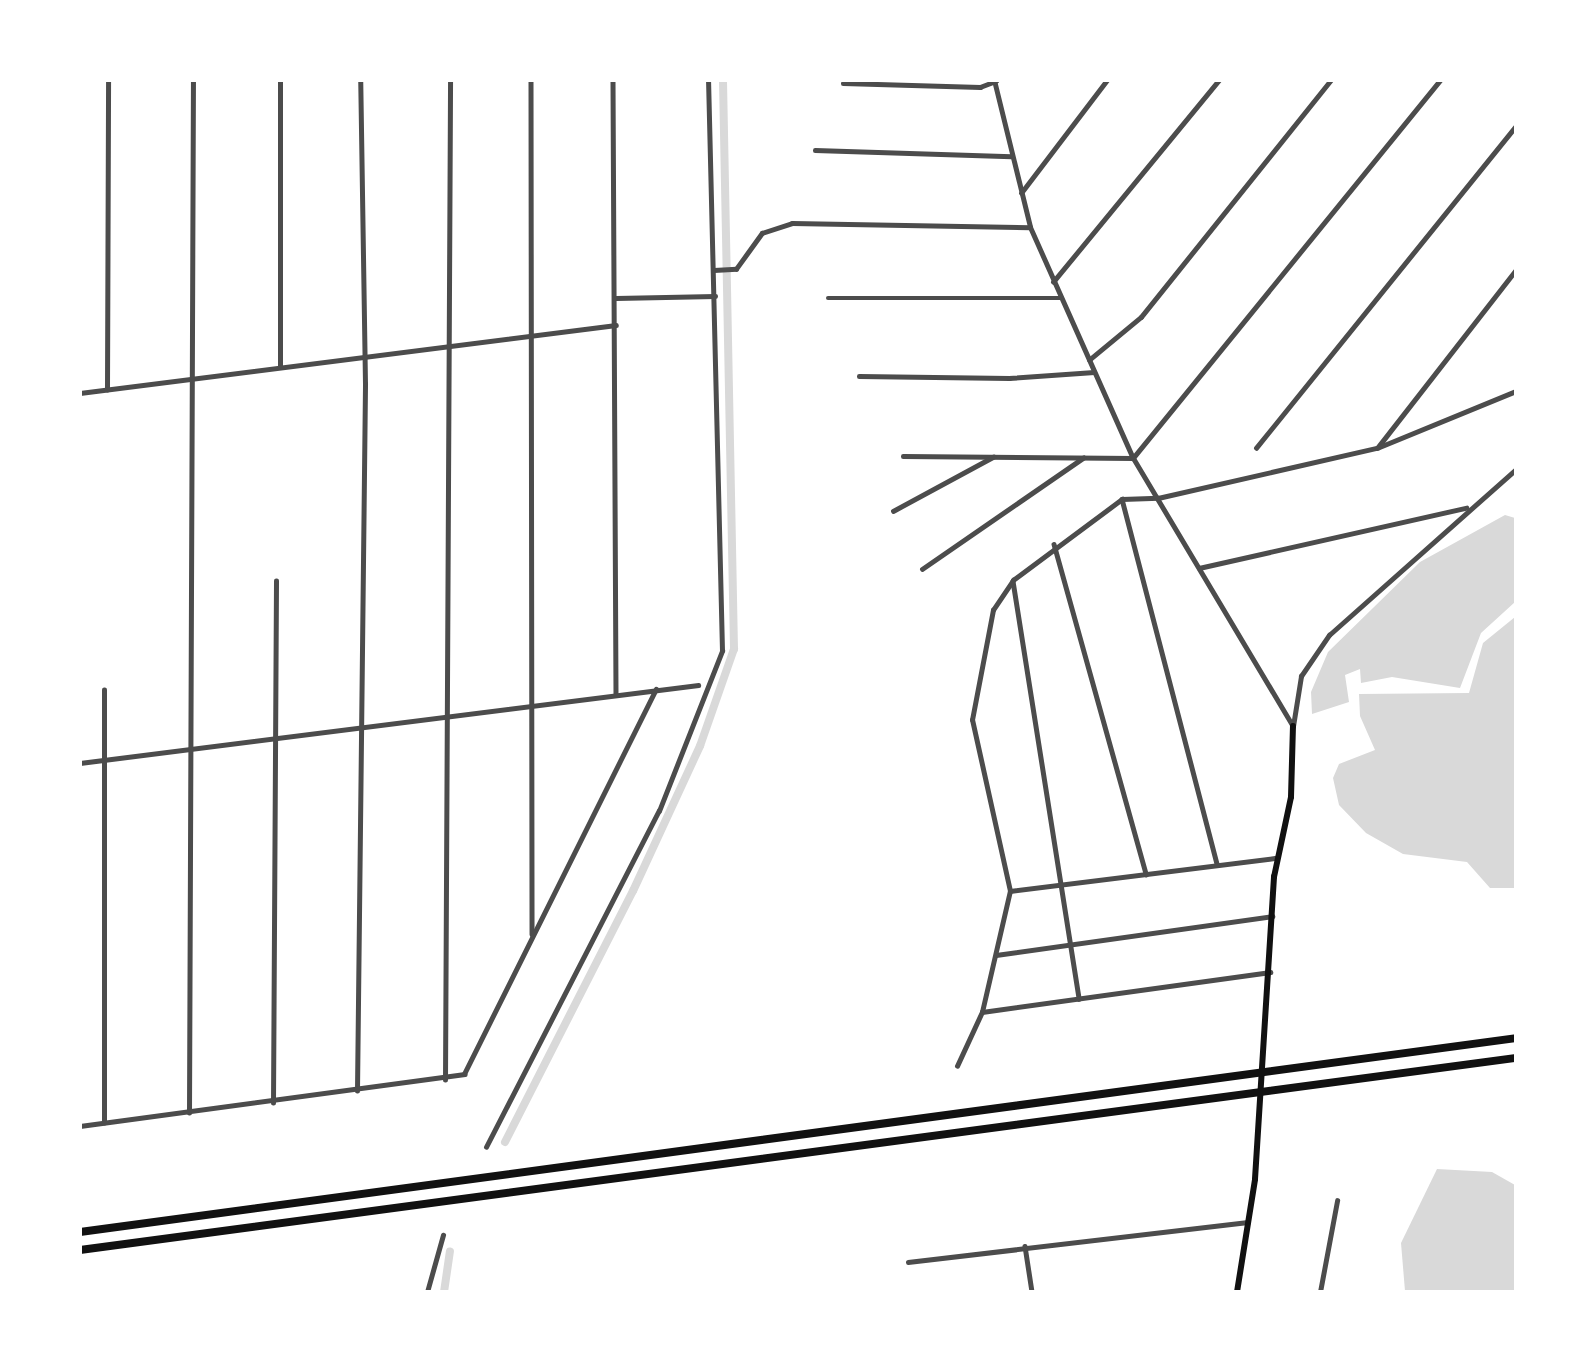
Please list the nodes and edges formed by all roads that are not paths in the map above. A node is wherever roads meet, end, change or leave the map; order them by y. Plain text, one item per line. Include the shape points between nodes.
1 (108, 80) edge
2 (193, 80) edge
3 (280, 80) edge
4 (360, 80) edge
5 (450, 80) edge
6 (531, 80) edge
7 (613, 80) edge
8 (708, 80) edge
9 (1107, 80) edge
10 (1219, 80) edge
11 (1331, 80) edge
12 (1440, 80) edge
13 (995, 81) edge
14 (843, 83) dead end
15 (1516, 126) edge
16 (815, 150) dead end
17 (1011, 156) junction
18 (1021, 193) junction
19 (1030, 227) junction
20 (714, 270) junction
21 (1516, 270) edge
22 (1053, 283) junction
23 (715, 296) junction
24 (616, 298) junction
25 (828, 298) dead end
26 (1061, 298) junction
27 (616, 325) junction
28 (531, 336) junction
29 (448, 346) junction
30 (364, 356) junction
31 (1089, 360) junction
32 (280, 367) junction
33 (1094, 372) junction
34 (859, 376) dead end
35 (193, 379) junction
36 (107, 390) junction
37 (1516, 391) edge
38 (80, 393) edge
39 (1256, 448) dead end
40 (1377, 448) junction
41 (997, 455) junction
42 (904, 456) dead end
43 (1084, 458) junction
44 (1133, 458) junction
45 (1516, 469) edge
46 (1158, 498) junction
47 (1122, 499) junction
48 (1466, 508) junction
49 (893, 511) dead end
50 (1054, 544) junction
51 (1199, 568) junction
52 (922, 569) dead end
53 (1013, 580) junction
54 (275, 582) dead end
55 (698, 685) dead end
56 (656, 689) junction
57 (104, 690) dead end
58 (616, 693) junction
59 (532, 704) junction
60 (446, 717) junction
61 (1293, 726) junction
62 (362, 729) junction
63 (275, 740) junction
64 (191, 750) junction
65 (104, 760) junction
66 (80, 763) edge
67 (1276, 858) junction
68 (1217, 865) junction
69 (1146, 874) junction
70 (1059, 885) junction
71 (1010, 891) junction
72 (1272, 916) junction
73 (532, 934) junction
74 (1070, 944) junction
75 (996, 954) junction
76 (1271, 972) junction
77 (1079, 999) junction
78 (982, 1012) junction
79 (1516, 1038) edge
80 (1516, 1058) edge
81 (957, 1066) dead end
82 (444, 1080) junction
83 (357, 1091) junction
84 (273, 1103) junction
85 (189, 1113) junction
86 (104, 1123) junction
87 (80, 1126) edge
88 (486, 1147) dead end
89 (1337, 1201) dead end
90 (1248, 1222) junction
91 (80, 1232) edge
92 (443, 1235) dead end
93 (1025, 1246) junction
94 (80, 1250) edge
95 (908, 1262) dead end
96 (427, 1292) edge
97 (1032, 1292) edge
98 (1237, 1292) edge
99 (1320, 1292) edge

1 - 36 street
2 - 35 street
3 - 32 street
4 - 30 street
5 - 29 street
6 - 28 street
7 - 24 street
8 - 20 street
9 - 18 street
10 - 22 street
11 - 31 street via 1142,317
12 - 44 street
13 - 14 street
13 - 17 street
15 - 39 street
16 - 17 street
17 - 18 street
18 - 19 street
19 - 20 street via 792,223 762,233 736,269
19 - 22 street
20 - 23 street
21 - 40 street
22 - 26 street
23 - 24 street
23 - 88 street via 722,651 659,811
24 - 27 street
25 - 26 street
26 - 31 street
27 - 28 street
27 - 58 street
28 - 29 street
28 - 59 street
29 - 30 street
29 - 60 street
30 - 32 street
30 - 62 street
31 - 33 street
32 - 35 street
33 - 34 street via 1009,378
33 - 44 street
35 - 36 street
35 - 64 street
36 - 38 street
37 - 40 street
40 - 46 street
41 - 42 street
41 - 43 street
41 - 49 street
43 - 44 street
43 - 52 street
44 - 46 street
45 - 48 street
46 - 47 street
46 - 51 street
47 - 50 street
47 - 68 street
48 - 51 street
48 - 61 street via 1353,607 1311,656
50 - 53 street
50 - 69 street
51 - 61 street
53 - 70 street
53 - 71 street via 993,610 972,720
54 - 63 street
55 - 56 street
56 - 58 street
56 - 73 street
57 - 65 street
58 - 59 street
59 - 60 street
59 - 73 street
60 - 62 street
60 - 82 street
61 - 67 main road via 1291,797
62 - 63 street
62 - 83 street
63 - 64 street
63 - 84 street
64 - 65 street
64 - 85 street
65 - 66 street
65 - 86 street
67 - 68 street
67 - 72 main road
68 - 69 street
69 - 70 street
70 - 71 street
70 - 74 street
71 - 75 street
72 - 74 street
72 - 76 main road
73 - 82 street via 470,1065
74 - 75 street
74 - 77 street
75 - 78 street
76 - 77 street
76 - 90 main road
77 - 78 street
78 - 81 street
79 - 91 highway
80 - 94 highway
82 - 83 street
83 - 84 street
84 - 85 street
85 - 86 street
86 - 87 street
89 - 99 street
90 - 93 street
90 - 98 main road
92 - 96 street
93 - 95 street
93 - 97 street

